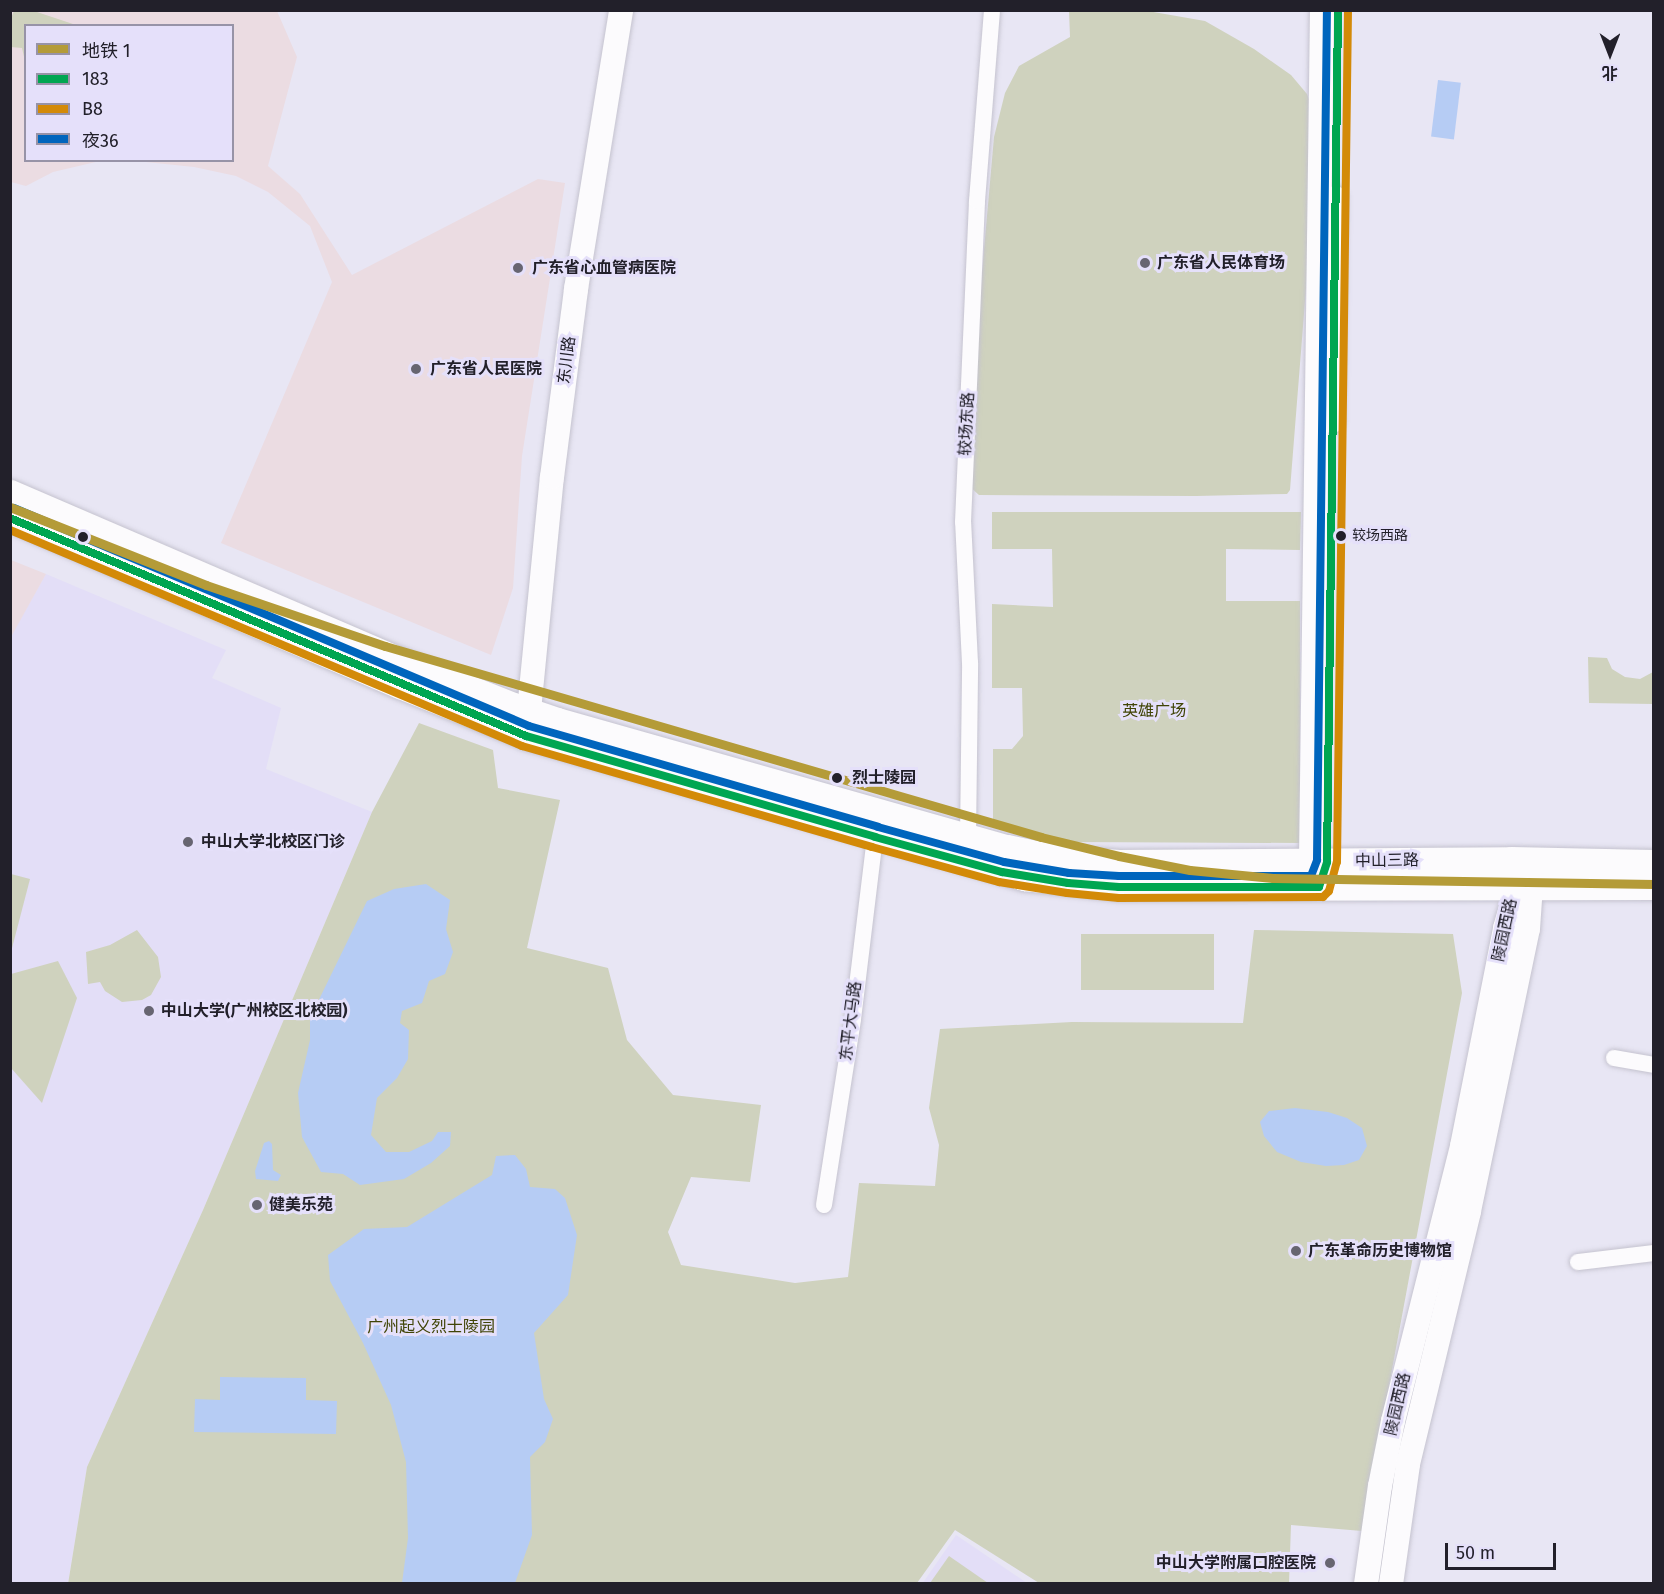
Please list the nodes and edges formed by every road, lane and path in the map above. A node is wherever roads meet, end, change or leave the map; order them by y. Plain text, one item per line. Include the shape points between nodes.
1 (621, 10) edge
2 (992, 10) edge
3 (1322, 10) edge
4 (1338, 10) edge
5 (10, 493) edge
6 (10, 519) edge
7 (528, 724) junction
8 (875, 837) junction
9 (968, 838) junction
10 (1319, 862) junction
11 (1653, 863) edge
12 (1525, 877) junction
13 (1653, 886) edge
14 (1319, 887) junction
15 (1614, 1058) dead end
16 (1653, 1065) edge
17 (824, 1205) dead end
18 (1653, 1253) edge
19 (1578, 1262) dead end
20 (1406, 1474) junction
21 (1380, 1486) junction
22 (1366, 1584) edge
23 (1391, 1584) edge

1 - 7 street, 东川路 via 574,301
2 - 9 street, 较场东路 via 977,201 963,522 970,663
3 - 10 street
4 - 10 street
5 - 7 main road via 400,661
6 - 7 main road via 431,698
7 - 8 main road, 中山三路
7 - 9 main road, 中山三路
8 - 14 main road, 中山三路 via 1002,872 1056,882 1119,887
8 - 17 street, 东平大马路 via 853,1019
9 - 10 main road, 中山三路 via 1041,856 1081,861
10 - 12 main road, 中山三路
10 - 14 street
11 - 12 main road, 中山三路
12 - 13 main road, 中山三路
12 - 14 main road, 中山三路
12 - 20 street, 陵园西路 via 1528,929 1469,1211
12 - 21 street, 陵园西路
15 - 16 street
18 - 19 street
20 - 21 street
20 - 23 street, 陵园西路
21 - 22 street, 陵园西路

